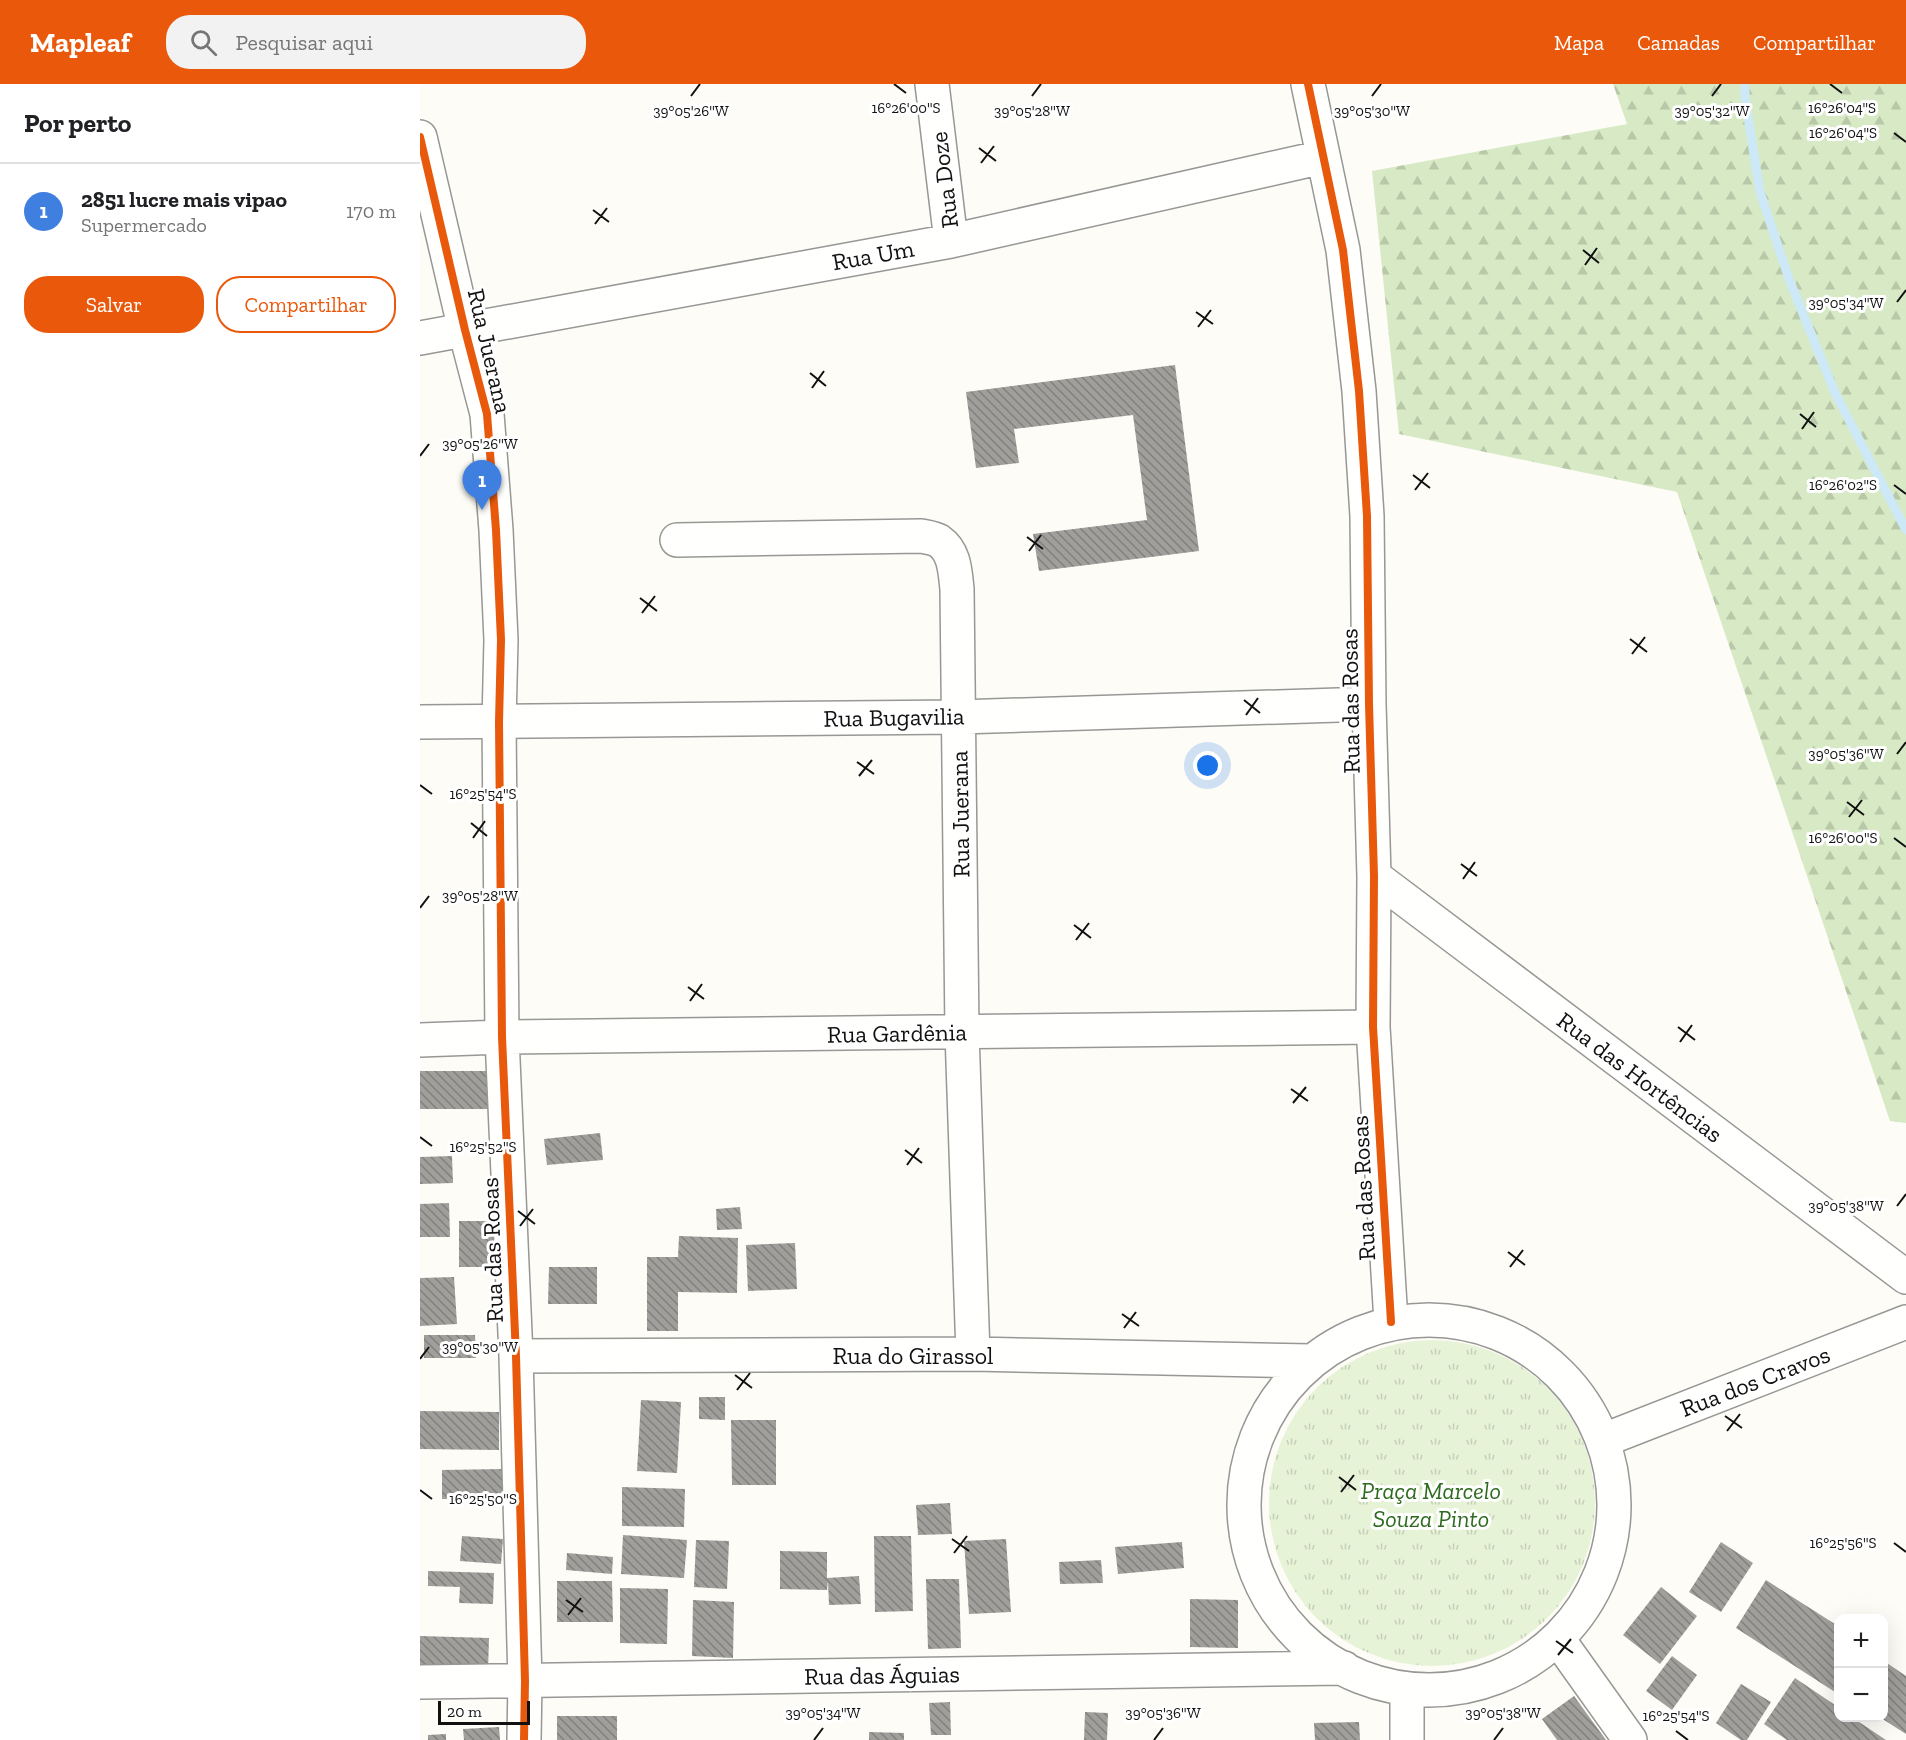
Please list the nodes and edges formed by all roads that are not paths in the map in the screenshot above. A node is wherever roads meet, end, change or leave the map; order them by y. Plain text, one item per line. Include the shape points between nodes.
1 (932, 84) edge
2 (1308, 84) edge
3 (420, 137) edge
4 (1323, 157) junction
5 (951, 241) junction
6 (465, 330) junction
7 (420, 338) edge
8 (677, 540) dead end
9 (1369, 704) junction
10 (959, 717) junction
11 (420, 722) edge
12 (499, 722) junction
13 (1374, 876) junction
14 (1373, 1027) junction
15 (962, 1033) junction
16 (502, 1037) junction
17 (420, 1040) edge
18 (1906, 1277) edge
19 (1391, 1322) junction
20 (1906, 1322) edge
21 (973, 1354) junction
22 (516, 1356) junction
23 (1310, 1361) junction
24 (1604, 1440) junction
25 (1558, 1639) junction
26 (1344, 1668) junction
27 (525, 1681) junction
28 (420, 1682) edge
29 (1407, 1689) junction
30 (524, 1740) edge
31 (1407, 1740) edge
32 (1630, 1740) edge

1 - 5 street, Rua Doze
2 - 4 street, Rua das Rosas
3 - 6 street, Rua Juerana
4 - 5 street, Rua Um
4 - 9 street, Rua das Rosas via 1343,250 1359,391 1367,516
5 - 6 street, Rua Um
6 - 7 street, Rua Um
6 - 12 street, Rua Juerana via 487,414 501,629
8 - 10 street, Rua Juerana via 921,536 938,540 954,562
9 - 10 street, Rua Bugavilia
9 - 13 street, Rua das Rosas
10 - 12 street, Rua Bugavilia
10 - 15 street, Rua Juerana
11 - 12 street, Rua Bugavilia
12 - 16 street, Rua das Rosas
13 - 14 street, Rua das Rosas
13 - 18 street, Rua das Hortências
14 - 15 street, Rua Gardênia
14 - 19 street, Rua das Rosas
15 - 16 street, Rua Gardênia
15 - 21 street, Rua Juerana
16 - 17 street, Rua Gardênia
16 - 22 street, Rua das Rosas
19 - 23 street via 1348,1337
19 - 24 street via 1456,1321 1519,1342 1570,1384
20 - 24 street, Rua dos Cravos
21 - 22 street, Rua do Girassol
21 - 23 street, Rua do Girassol
22 - 27 street, Rua das Rosas
23 - 26 street via 1268,1412 1254,1442 1244,1496 1247,1540 1257,1572 1292,1628 1316,1651
24 - 25 street via 1613,1475 1616,1511 1611,1547 1600,1581 1582,1612
25 - 29 street via 1525,1664 1488,1681 1448,1689
25 - 32 street
26 - 27 street, Rua das Águias
26 - 29 street
27 - 28 street, Rua das Águias
27 - 30 street, Rua das Rosas
29 - 31 street

